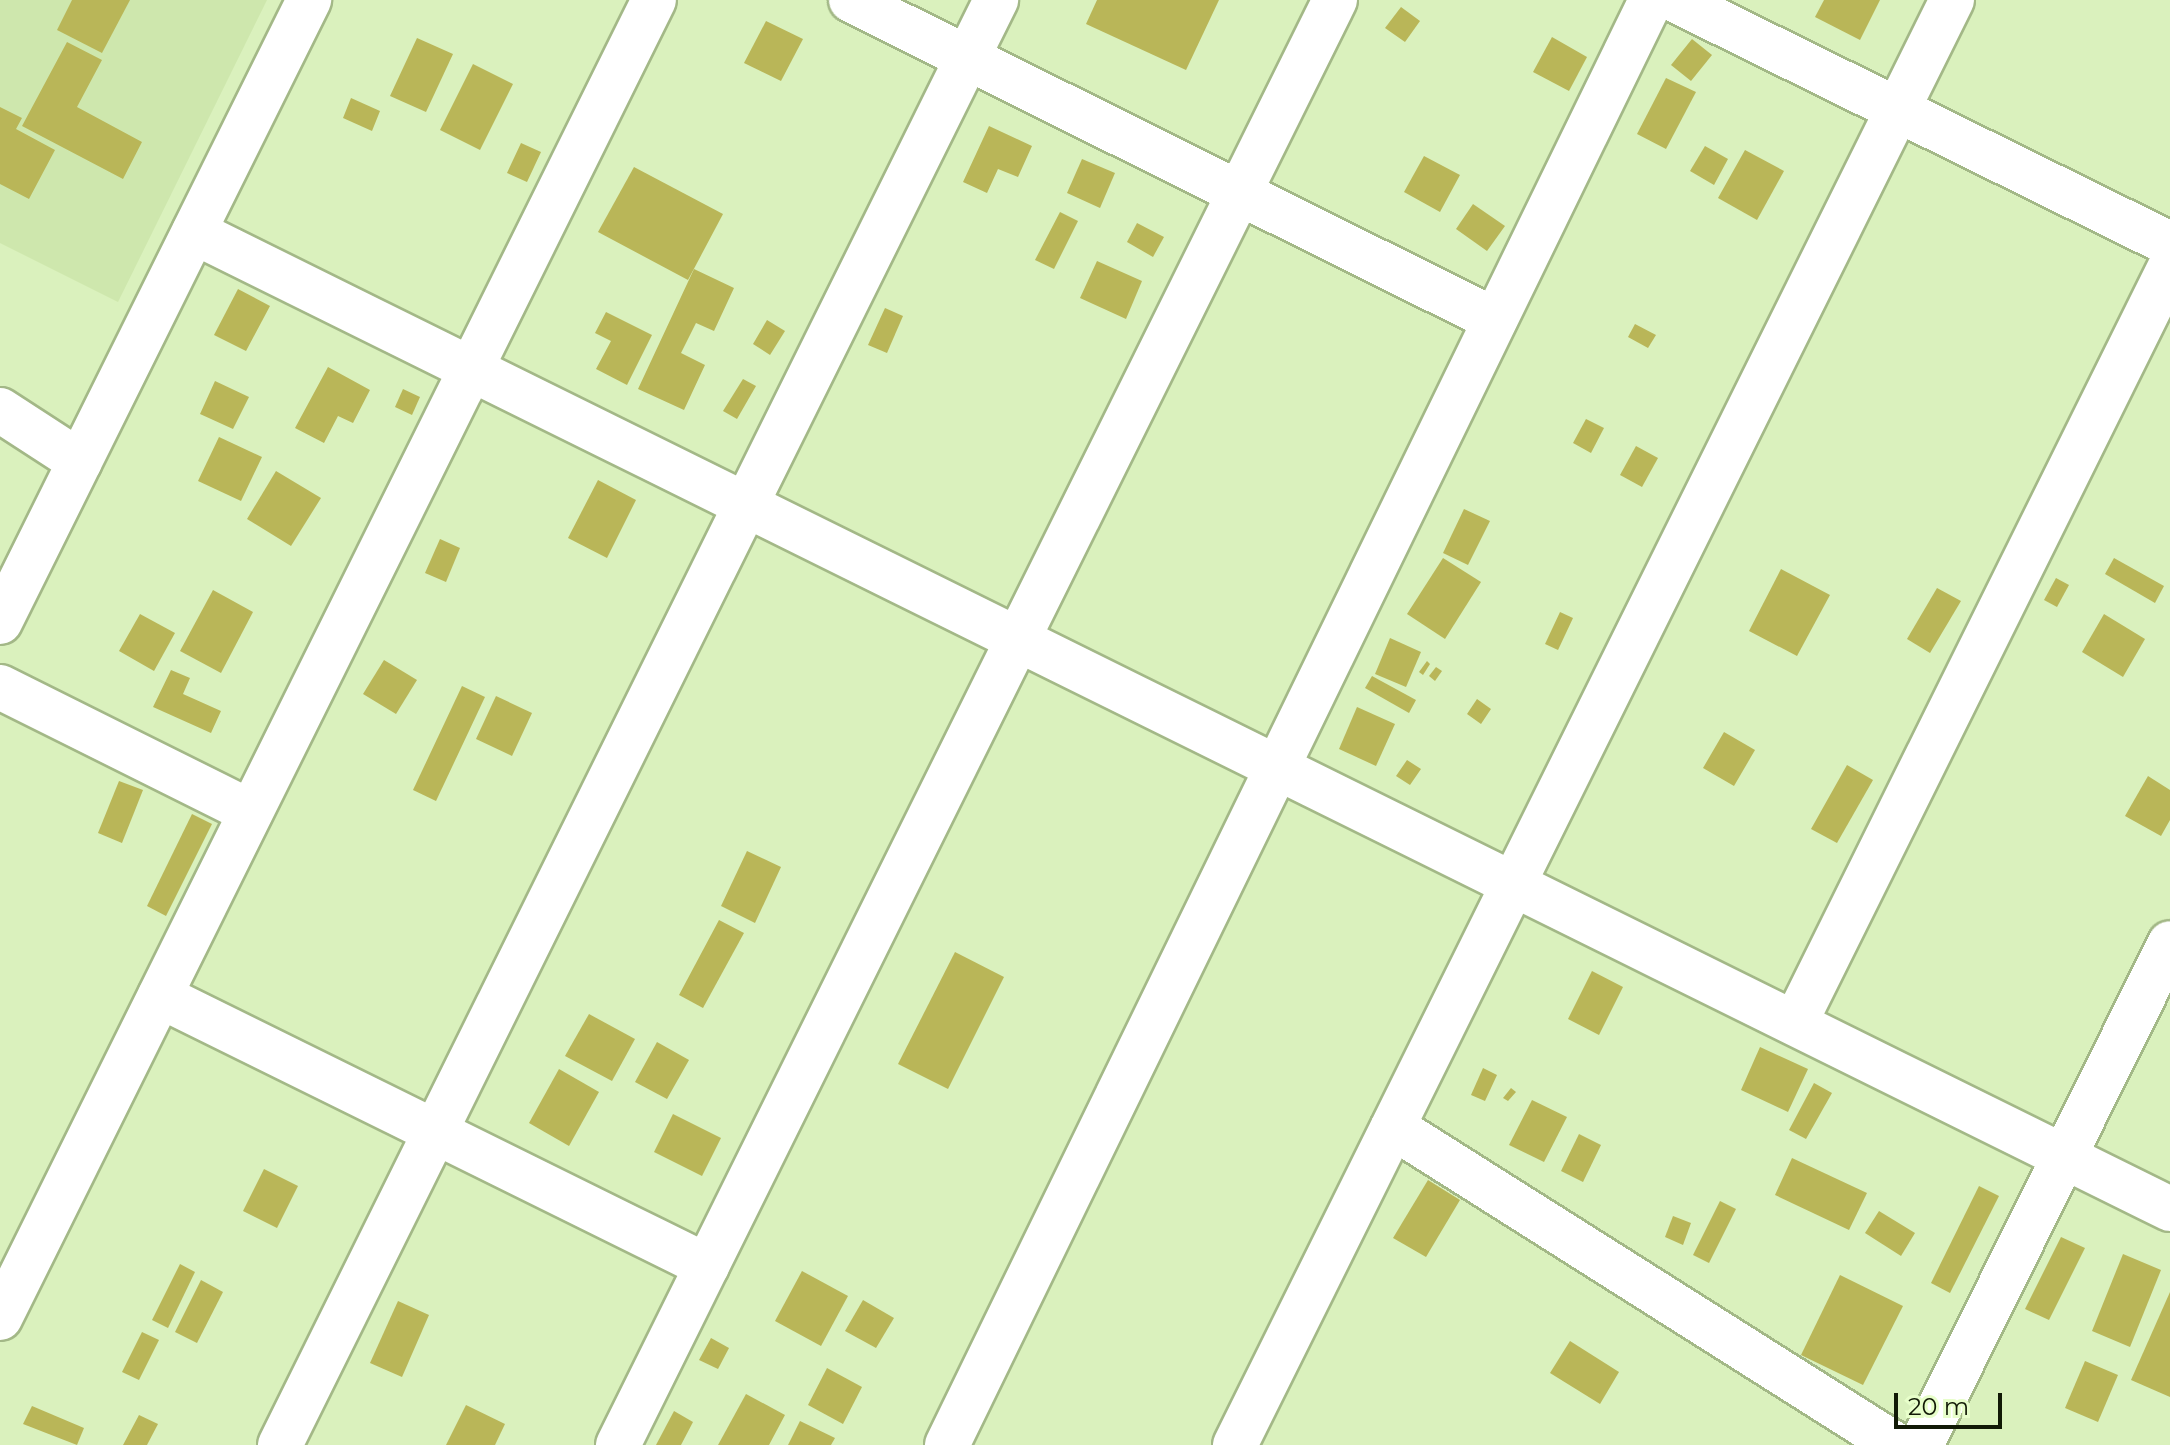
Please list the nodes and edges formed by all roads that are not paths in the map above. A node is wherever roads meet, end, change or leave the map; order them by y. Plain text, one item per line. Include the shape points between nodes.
1 (309, 0) edge
2 (654, 0) edge
3 (851, 0) edge
4 (996, 0) edge
5 (1335, 0) edge
6 (1651, 0) edge
7 (1675, 0) edge
8 (1952, 0) edge
9 (967, 58) junction
10 (1898, 109) junction
11 (1240, 192) junction
12 (194, 232) junction
13 (2170, 244) edge
14 (2170, 267) edge
15 (1495, 320) junction
16 (471, 369) junction
17 (0, 410) edge
18 (80, 462) junction
19 (746, 505) junction
20 (0, 622) edge
21 (1018, 639) junction
22 (0, 687) edge
23 (1277, 768) junction
24 (251, 812) junction
25 (1514, 884) junction
26 (2170, 943) edge
27 (160, 996) junction
28 (1795, 1023) junction
29 (1393, 1127) junction
30 (435, 1132) junction
31 (2064, 1157) junction
32 (2170, 1209) edge
33 (707, 1266) junction
34 (0, 1318) edge
35 (280, 1445) edge
36 (618, 1445) edge
37 (947, 1445) edge
38 (1235, 1445) edge
39 (1896, 1445) edge
40 (1921, 1445) edge

1 - 12 street
2 - 16 street
3 - 9 street
4 - 9 street
5 - 11 street
6 - 15 street
7 - 10 street
8 - 10 street
9 - 11 street
9 - 19 street
10 - 13 street
10 - 25 street
11 - 15 street
11 - 21 street
12 - 16 street
12 - 18 street
14 - 28 street
15 - 23 street
16 - 19 street
16 - 24 street
17 - 18 street
18 - 20 street
19 - 21 street
19 - 30 street
21 - 23 street
21 - 33 street
22 - 24 street
23 - 25 street
23 - 37 street
24 - 27 street
25 - 28 street
25 - 29 street
26 - 31 street
27 - 30 street
27 - 34 street
28 - 31 street
29 - 38 street
29 - 39 street
30 - 33 street
30 - 35 street
31 - 32 street
31 - 40 street
33 - 36 street

